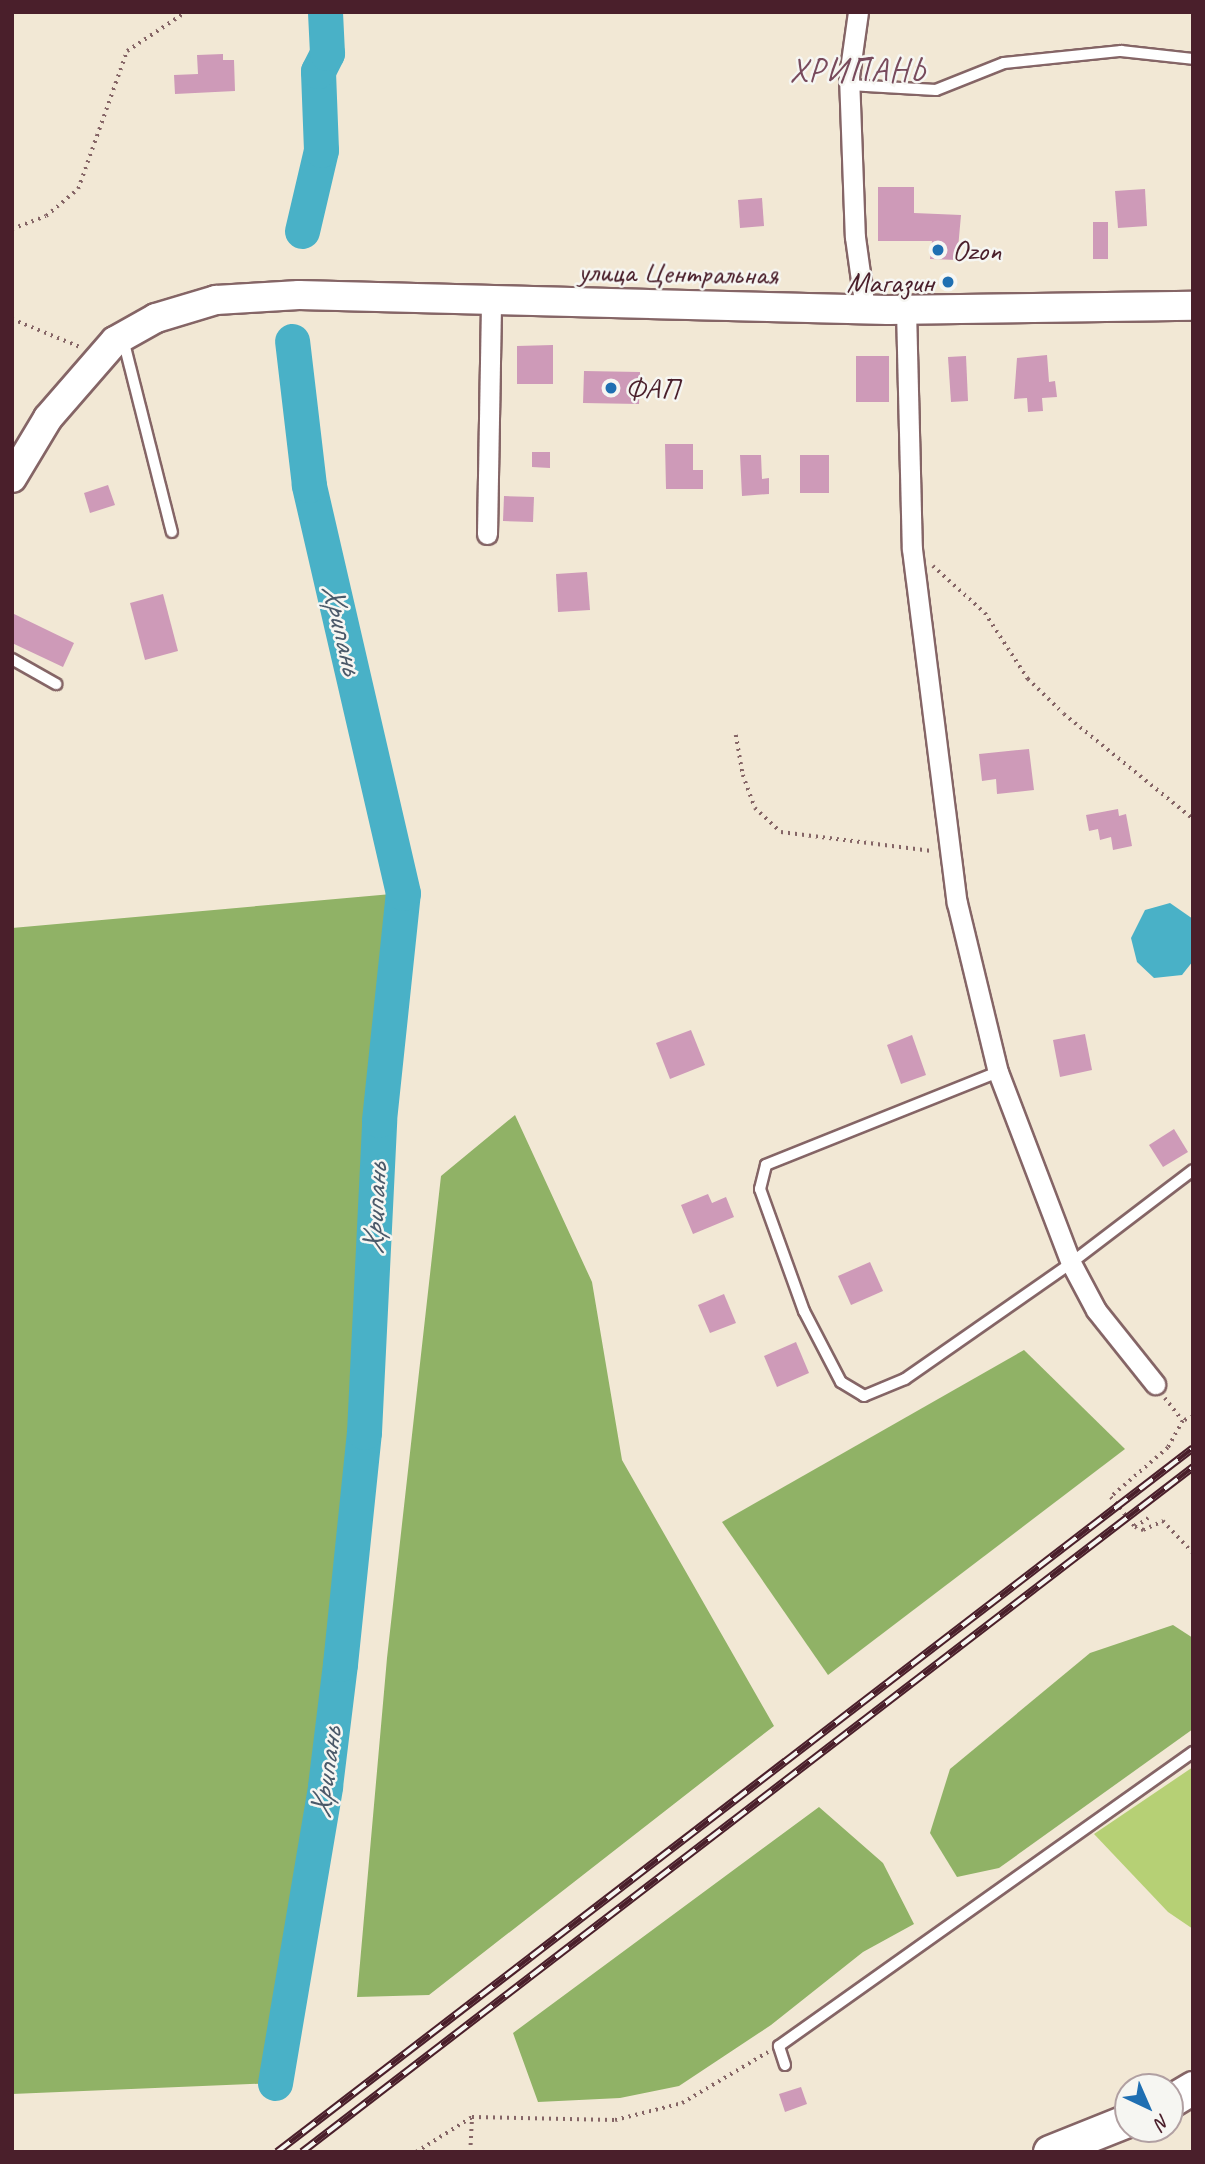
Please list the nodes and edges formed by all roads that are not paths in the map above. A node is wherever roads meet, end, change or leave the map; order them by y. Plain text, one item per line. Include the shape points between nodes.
1 (858, 12) edge
2 (1193, 59) edge
3 (849, 85) junction
4 (491, 302) junction
5 (1193, 306) edge
6 (865, 309) junction
7 (906, 309) junction
8 (122, 336) junction
9 (12, 478) edge
10 (172, 532) dead end
11 (487, 534) dead end
12 (12, 659) edge
13 (56, 684) dead end
14 (998, 1072) junction
15 (1193, 1170) edge
16 (1071, 1263) junction
17 (1155, 1384) road end
18 (1193, 1752) edge
19 (785, 2064) dead end
20 (1114, 2127) edge
21 (1051, 2152) edge

1 - 3 street
2 - 3 lane via 1121,51 1004,63 936,90
3 - 6 street via 855,237
4 - 6 main road, улица Центральная
4 - 8 main road, улица Центральная via 299,295 216,300 156,318
4 - 11 street
5 - 7 main road, улица Центральная
6 - 7 main road, улица Центральная
7 - 14 street via 912,549 949,853
8 - 9 main road, улица Центральная via 99,355 48,418
8 - 10 lane
12 - 13 lane
14 - 16 street
14 - 16 lane via 765,1165 760,1189 804,1311 841,1382 864,1396 905,1378
15 - 16 lane
16 - 17 street via 1096,1310
18 - 19 lane via 779,2046
20 - 21 main road

